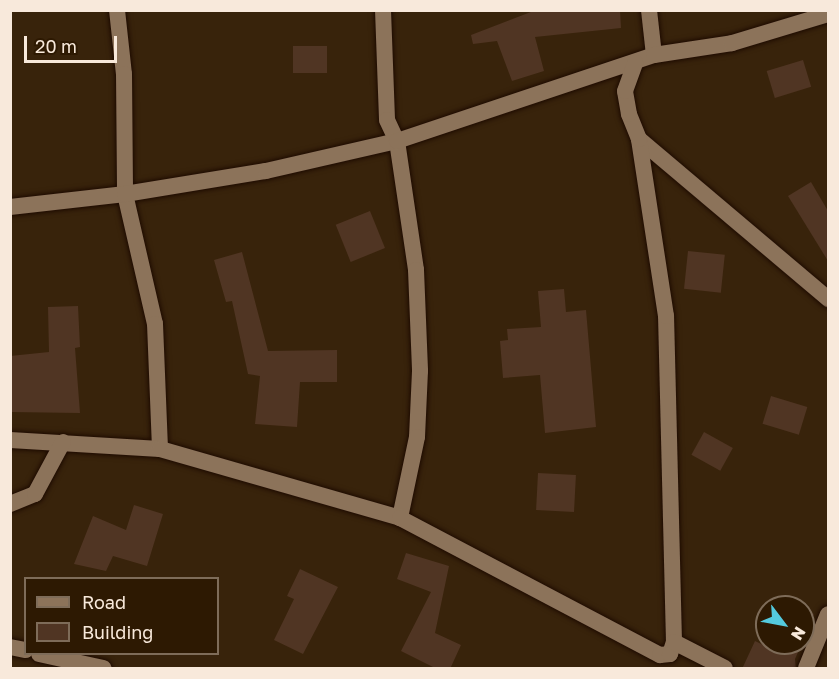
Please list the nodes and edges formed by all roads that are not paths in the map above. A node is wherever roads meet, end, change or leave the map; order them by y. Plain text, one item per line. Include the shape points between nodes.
1 (117, 10) edge
2 (383, 10) edge
3 (649, 10) edge
4 (828, 14) edge
5 (654, 55) junction
6 (635, 63) junction
7 (639, 139) junction
8 (397, 141) junction
9 (125, 194) junction
10 (10, 207) edge
11 (828, 299) edge
12 (10, 440) edge
13 (63, 442) junction
14 (160, 449) junction
15 (10, 504) edge
16 (400, 519) junction
17 (828, 614) edge
18 (674, 642) junction
19 (43, 655) edge
20 (103, 669) edge
21 (725, 669) edge
22 (807, 669) edge

1 - 9 street via 124,74
2 - 8 street via 387,120
3 - 5 street
4 - 5 street via 732,43
5 - 6 street
6 - 7 street via 625,91
6 - 8 street
7 - 11 street
7 - 18 street via 666,316
8 - 9 street via 266,171
8 - 16 street via 416,270 420,371 417,437
9 - 10 street
9 - 14 street via 155,324
12 - 13 street
13 - 14 street
13 - 15 street via 35,494
14 - 16 street
16 - 18 street via 660,655 670,654
17 - 22 street
18 - 21 street
19 - 20 street

